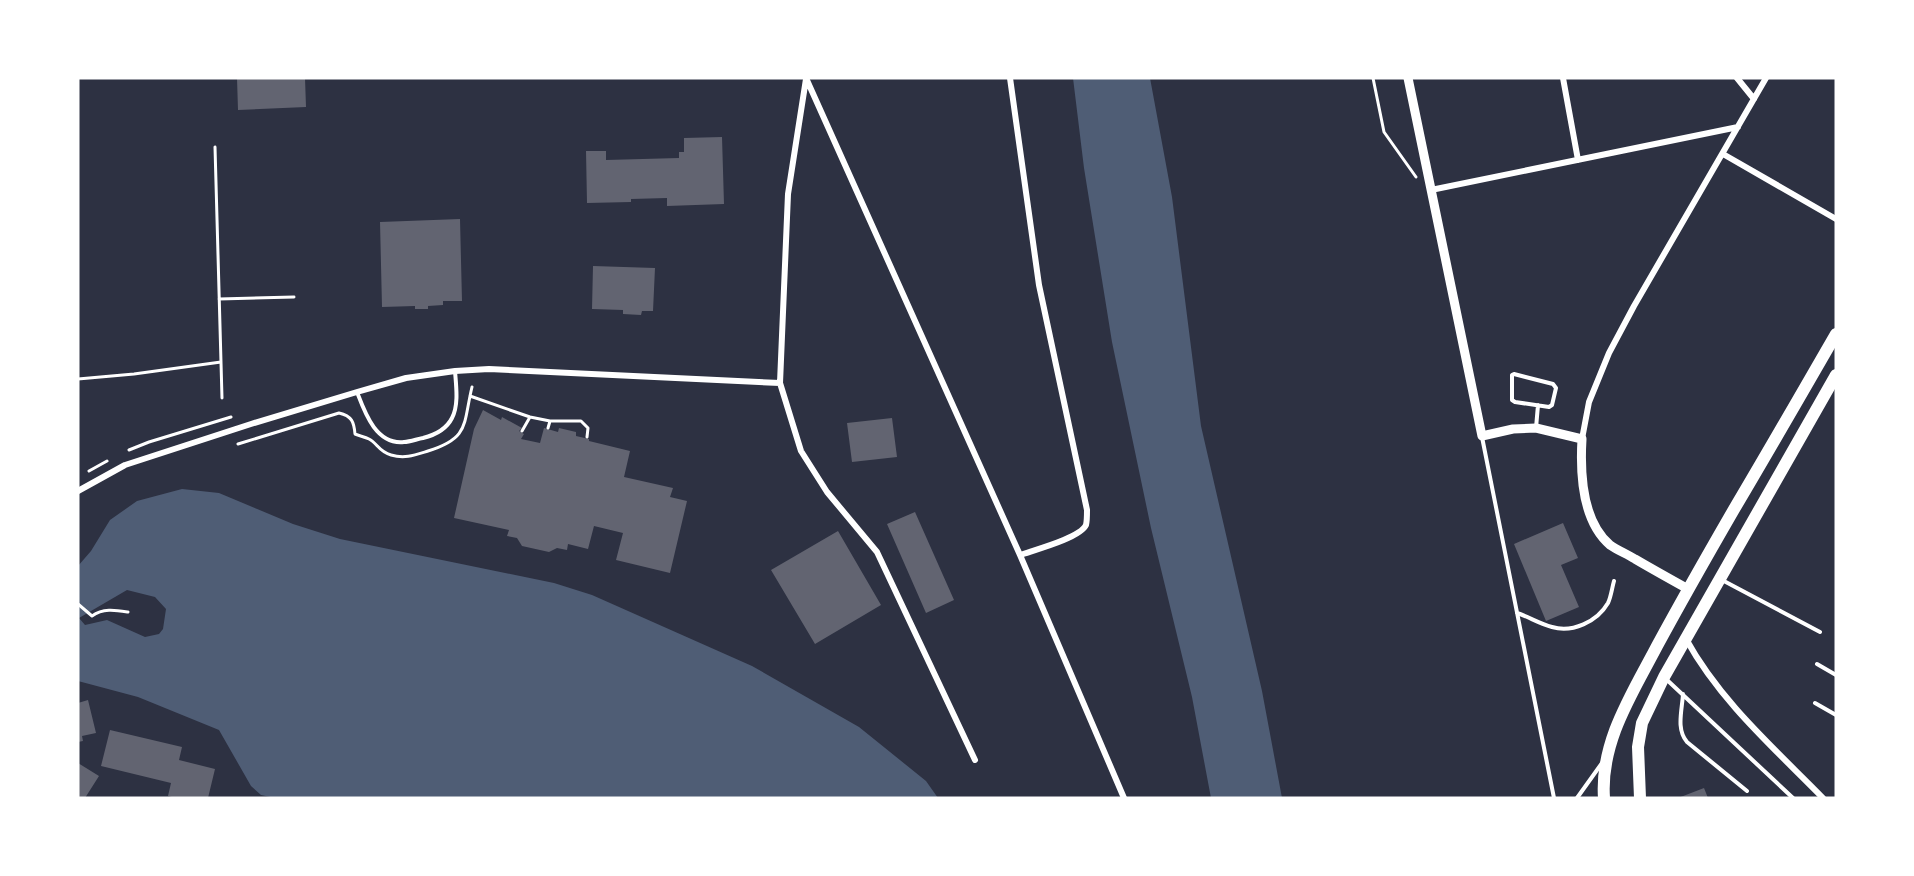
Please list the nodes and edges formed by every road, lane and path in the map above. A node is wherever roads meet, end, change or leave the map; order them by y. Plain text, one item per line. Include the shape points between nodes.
1 (806, 78) edge
2 (1010, 78) edge
3 (1373, 78) edge
4 (1408, 78) edge
5 (1563, 78) edge
6 (1737, 78) edge
7 (1766, 78) edge
8 (1754, 99) junction
9 (1738, 127) junction
10 (215, 147) dead end
11 (1723, 154) junction
12 (1578, 160) junction
13 (1431, 190) junction
14 (1836, 219) edge
15 (294, 297) dead end
16 (219, 299) junction
17 (1836, 334) edge
18 (221, 362) junction
19 (455, 371) junction
20 (1836, 375) edge
21 (78, 379) edge
22 (780, 383) junction
23 (357, 392) junction
24 (470, 396) dead end
25 (222, 398) dead end
26 (1538, 405) junction
27 (530, 417) junction
28 (550, 421) junction
29 (548, 428) dead end
30 (1536, 428) junction
31 (522, 431) dead end
32 (587, 436) dead end
33 (1482, 436) junction
34 (1582, 439) junction
35 (1759, 467) junction
36 (1777, 477) junction
37 (78, 491) edge
38 (1020, 555) junction
39 (1719, 578) junction
40 (1614, 581) dead end
41 (1688, 589) junction
42 (78, 604) edge
43 (128, 612) dead end
44 (1517, 613) junction
45 (1820, 632) dead end
46 (1686, 639) junction
47 (1817, 664) dead end
48 (1836, 675) edge
49 (1664, 677) junction
50 (1683, 694) junction
51 (1815, 704) dead end
52 (1836, 715) edge
53 (1606, 757) junction
54 (975, 760) dead end
55 (1747, 791) dead end
56 (1790, 797) edge
57 (1124, 798) edge
58 (1554, 798) edge
59 (1577, 798) edge
60 (1604, 798) edge
61 (1640, 798) edge
62 (1823, 798) edge

1 - 22 street via 788,195
1 - 38 street
2 - 38 street via 1039,285 1087,510 1082,531
3 - 13 path via 1384,132 1414,176
4 - 13 street
5 - 12 street
6 - 8 street
7 - 8 street
8 - 9 street
9 - 11 street
9 - 12 street
10 - 16 path
11 - 14 street
11 - 34 street via 1609,353 1589,402
12 - 13 street
13 - 33 street
15 - 16 path
16 - 18 path
17 - 35 main road
18 - 21 path
18 - 25 path
19 - 22 street via 489,369
19 - 23 street via 406,378
19 - 23 lane via 453,417 442,431 402,443 373,428
20 - 36 main road
22 - 54 street via 801,451 827,492 877,552
23 - 37 street via 125,465
24 - 27 path
26 - 26 lane via 1552,405 1556,386 1512,375 1512,400
26 - 30 lane
27 - 28 path
27 - 31 path
28 - 29 path
28 - 32 path via 581,421 588,428
30 - 33 street
30 - 34 street
33 - 44 lane
34 - 41 street via 1584,494 1600,533 1610,545
35 - 36 main road
35 - 41 main road
36 - 39 main road
38 - 57 street
39 - 45 lane
39 - 46 main road
40 - 44 lane via 1609,602 1584,624 1565,629
41 - 53 main road via 1616,724
42 - 43 path via 92,616 112,610
44 - 58 lane
46 - 49 main road
46 - 62 street via 1717,688 1741,716
47 - 48 lane
49 - 50 lane
49 - 61 main road via 1642,723 1638,747
50 - 55 lane via 1682,736
50 - 56 lane
51 - 52 lane
53 - 59 lane
53 - 60 main road

